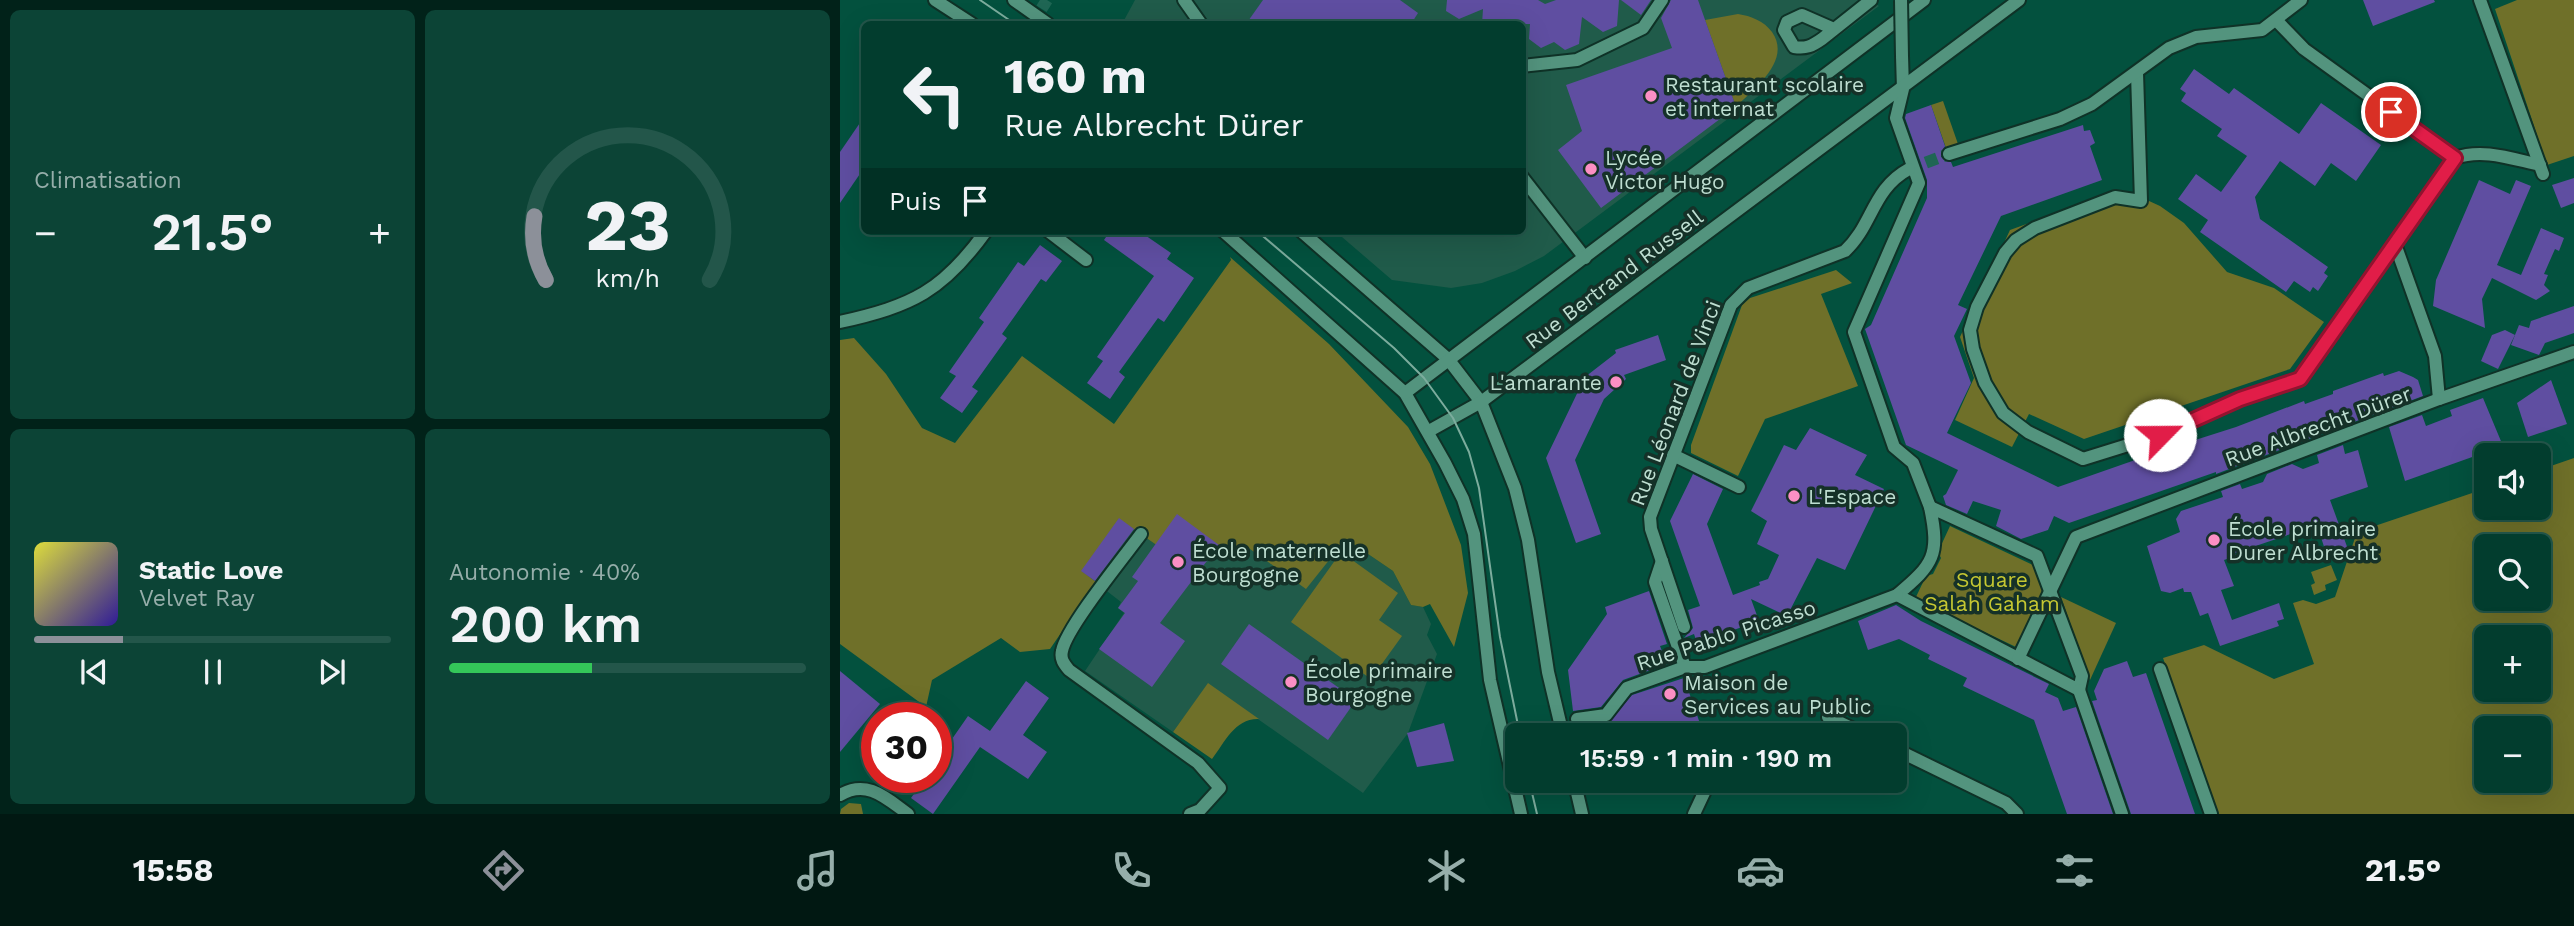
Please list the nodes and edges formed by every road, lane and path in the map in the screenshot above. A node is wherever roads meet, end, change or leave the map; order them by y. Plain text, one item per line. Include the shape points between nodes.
1 (935, 0) edge
2 (1014, 0) edge
3 (1184, 0) edge
4 (1662, 0) edge
5 (1871, 0) edge
6 (1901, 0) edge
7 (1924, 0) edge
8 (2019, 0) edge
9 (2301, 0) edge
10 (2480, 0) edge
11 (967, 21) edge
12 (1044, 21) edge
13 (1199, 21) edge
14 (2277, 21) junction
15 (1834, 29) dead end
16 (1526, 66) edge
17 (2137, 74) junction
18 (1903, 89) junction
19 (1949, 154) tunnel mouth
20 (2455, 158) junction
21 (1909, 169) tunnel mouth
22 (1526, 182) edge
23 (983, 235) edge
24 (1053, 235) edge
25 (1227, 235) edge
26 (1306, 235) edge
27 (2395, 244) junction
28 (1585, 258) junction
29 (1086, 260) dead end
30 (840, 322) edge
31 (2574, 352) edge
32 (1448, 359) junction
33 (1405, 393) junction
34 (2440, 399) junction
35 (1481, 402) junction
36 (1429, 431) junction
37 (1673, 454) junction
38 (1739, 486) dead end
39 (1930, 507) junction
40 (1141, 534) dead end
41 (1662, 561) junction
42 (2051, 590) junction
43 (1897, 596) junction
44 (1684, 628) dead end
45 (2018, 659) junction
46 (1685, 667) junction
47 (2160, 669) dead end
48 (2079, 690) junction
49 (1828, 716) dead end
50 (1577, 719) dead end
51 (1560, 723) edge
52 (1842, 723) edge
53 (1907, 755) edge
54 (1576, 793) edge
55 (1704, 793) edge
56 (840, 796) edge
57 (908, 814) edge
58 (1190, 814) edge
59 (1521, 814) edge
60 (1582, 814) edge
61 (1694, 814) edge
62 (2017, 814) edge
63 (2122, 814) edge
64 (2211, 814) edge

1 - 11 street
2 - 12 street
3 - 13 street
4 - 16 street via 1643,28 1621,39 1577,60
5 - 15 street
6 - 18 street, bridge
7 - 28 street, Rue Bertrand Russell
8 - 18 street, Rue Bertrand Russell
9 - 14 street
10 - 20 street via 2541,169 2489,154
14 - 17 street via 2244,34 2196,37 2169,48
14 - 20 street via 2304,49
17 - 19 street via 2060,119
17 - 27 street via 2141,201 2115,197 2024,234 2005,253 1977,307 1970,330 1985,383 2003,413 2028,432 2083,459 2160,435 2240,399 2300,379
18 - 35 street, Rue Bertrand Russell
18 - 39 street via 1896,118 1919,183 1854,332 1894,447 1913,463
20 - 27 street
21 - 37 street, Rue Léonard de Vinci via 1882,190 1845,251 1739,295 1731,305
22 - 28 street
23 - 30 street via 961,265 933,290 909,302
24 - 29 street
25 - 33 street
26 - 32 street
27 - 34 street via 2435,356
28 - 32 street, Rue Bertrand Russell
31 - 34 street, Rue Albrecht Dürer
32 - 33 street, Rue Bertrand Russell
32 - 35 street
33 - 36 street
34 - 42 street, Rue Albrecht Dürer via 2076,537
35 - 36 street, Rue Bertrand Russell
35 - 51 street via 1515,488 1528,540
36 - 59 street via 1463,499 1474,534 1490,680
37 - 38 street
37 - 41 street, Rue Léonard de Vinci via 1650,517
39 - 42 street via 2037,556
39 - 43 street via 1936,541 1931,557 1925,570
40 - 58 street via 1075,625 1062,650 1062,661 1198,764 1220,788
41 - 44 street, Rue Léonard de Vinci
41 - 46 street via 1655,582
42 - 45 street
42 - 48 street via 2082,676
43 - 45 street
43 - 46 street, Rue Pablo Picasso via 1705,667
45 - 48 street
46 - 50 street, Rue Pablo Picasso via 1627,688 1606,715
47 - 64 street
48 - 63 street
49 - 52 street
53 - 62 street via 2006,803
54 - 60 street
55 - 61 street
56 - 57 street via 864,788 877,791

